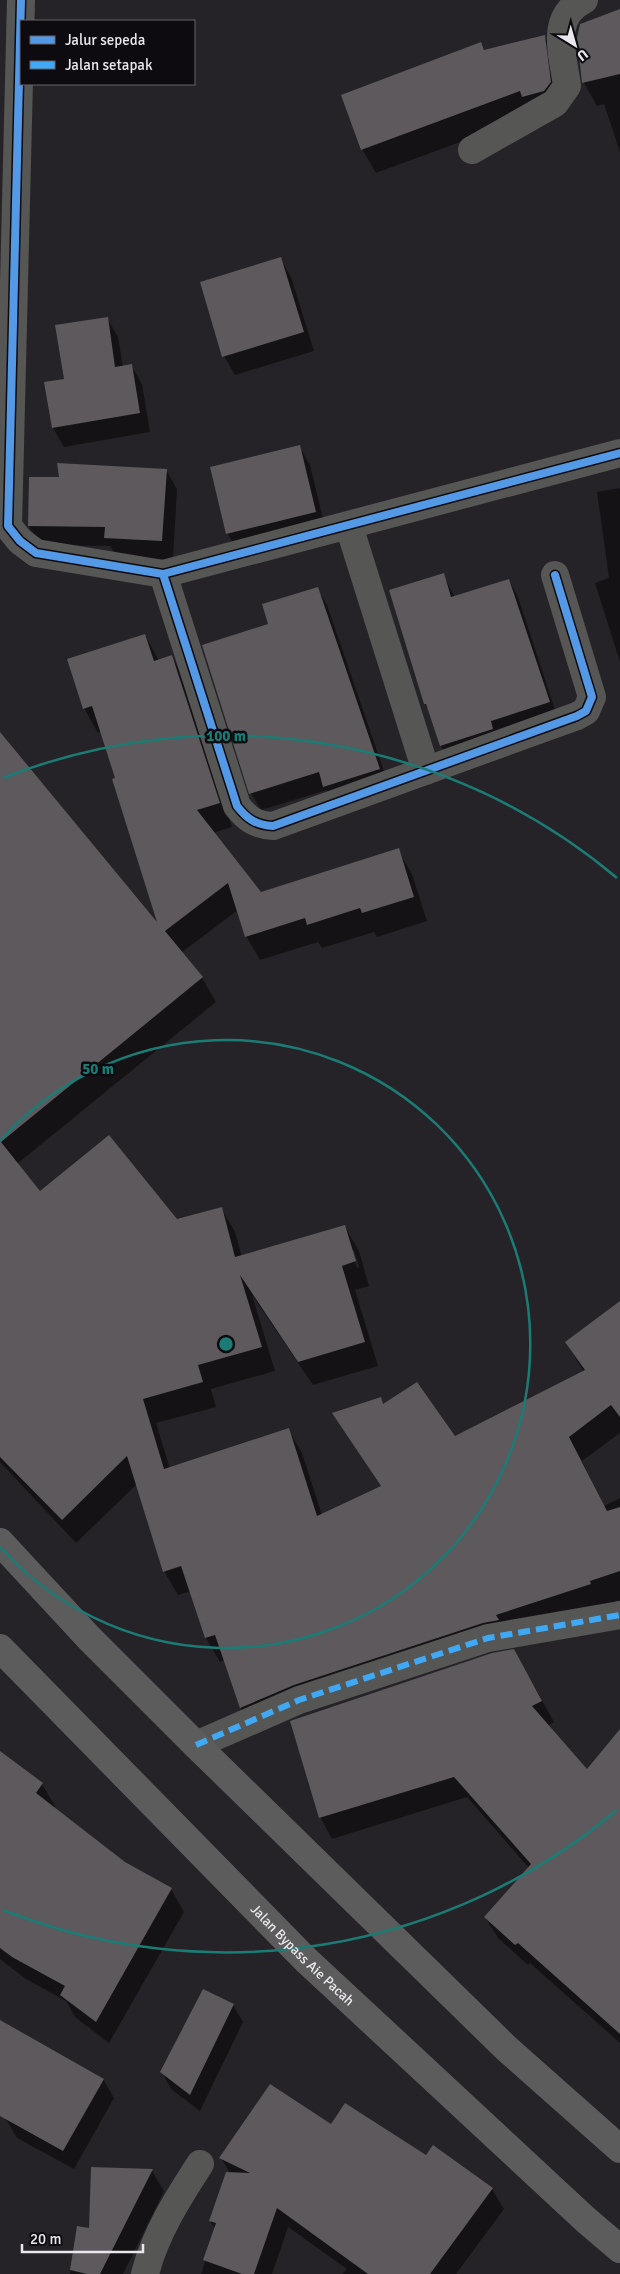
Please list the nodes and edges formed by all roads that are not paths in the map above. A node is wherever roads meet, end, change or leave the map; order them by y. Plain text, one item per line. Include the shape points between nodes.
1 (21, 0) edge
2 (584, 0) edge
3 (21, 20) edge
4 (20, 40) edge
5 (472, 150) dead end
6 (620, 453) edge
7 (349, 526) junction
8 (163, 574) junction
9 (556, 575) dead end
10 (426, 770) junction
11 (0, 1542) edge
12 (620, 1615) edge
13 (0, 1648) edge
14 (196, 1745) junction
15 (620, 2150) edge
16 (200, 2164) dead end
17 (620, 2249) edge
18 (145, 2274) edge

1 - 3 street
2 - 5 street via 575,4 560,24 567,86 555,104
4 - 8 street via 8,526 20,542 36,553
6 - 7 street
7 - 8 street
7 - 10 street
8 - 10 street via 237,806 245,816 260,825 272,826
9 - 10 street via 592,696 586,711
11 - 14 highway via 89,1638
12 - 14 street via 488,1638 299,1700
13 - 17 highway, Jalan Bypass Aie Pacah via 305,1958
14 - 15 highway via 506,2048
16 - 18 street via 173,2206

